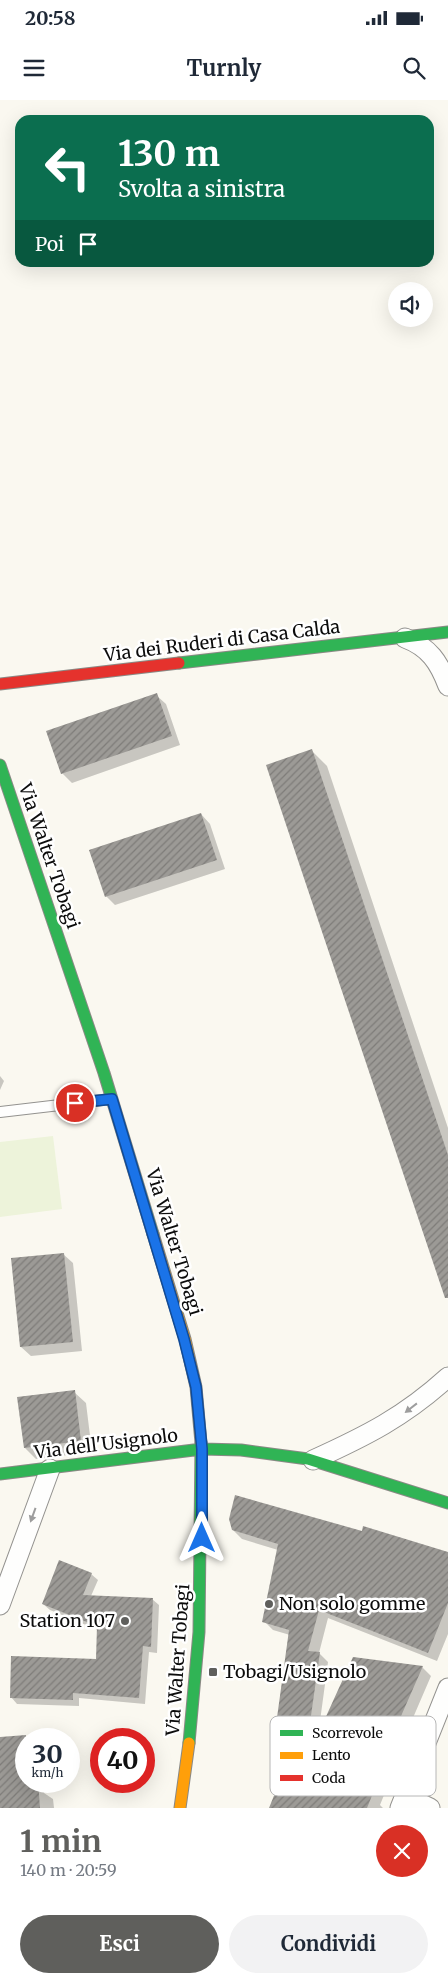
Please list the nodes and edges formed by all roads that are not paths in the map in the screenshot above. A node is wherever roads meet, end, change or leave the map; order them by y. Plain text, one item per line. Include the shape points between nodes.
1 (448, 632) edge
2 (403, 637) junction
3 (0, 684) edge
4 (448, 686) edge
5 (0, 765) edge
6 (112, 1099) junction
7 (0, 1112) edge
8 (448, 1377) edge
9 (202, 1449) junction
10 (313, 1460) junction
11 (50, 1469) junction
12 (0, 1474) edge
13 (448, 1503) edge
14 (0, 1605) edge
15 (448, 1688) edge
16 (436, 1718) edge
17 (402, 1802) edge
18 (180, 1808) edge
19 (430, 1808) edge

1 - 2 street, Via dei Ruderi di Casa Calda
2 - 3 street, Via dei Ruderi di Casa Calda
2 - 4 street via 424,646 434,656
5 - 6 street, Via Walter Tobagi
6 - 7 lane
6 - 9 street, Via Walter Tobagi via 184,1339 196,1387
8 -> 10 street via 385,1426
9 - 10 street, Via dell'Usignolo via 268,1452
9 - 11 street, Via dell'Usignolo
9 - 18 street, Via Walter Tobagi via 199,1632 187,1770
10 - 13 street, Via dell'Usignolo
11 - 12 street, Via dell'Usignolo
11 -> 14 street
15 - 16 street
17 - 19 street

